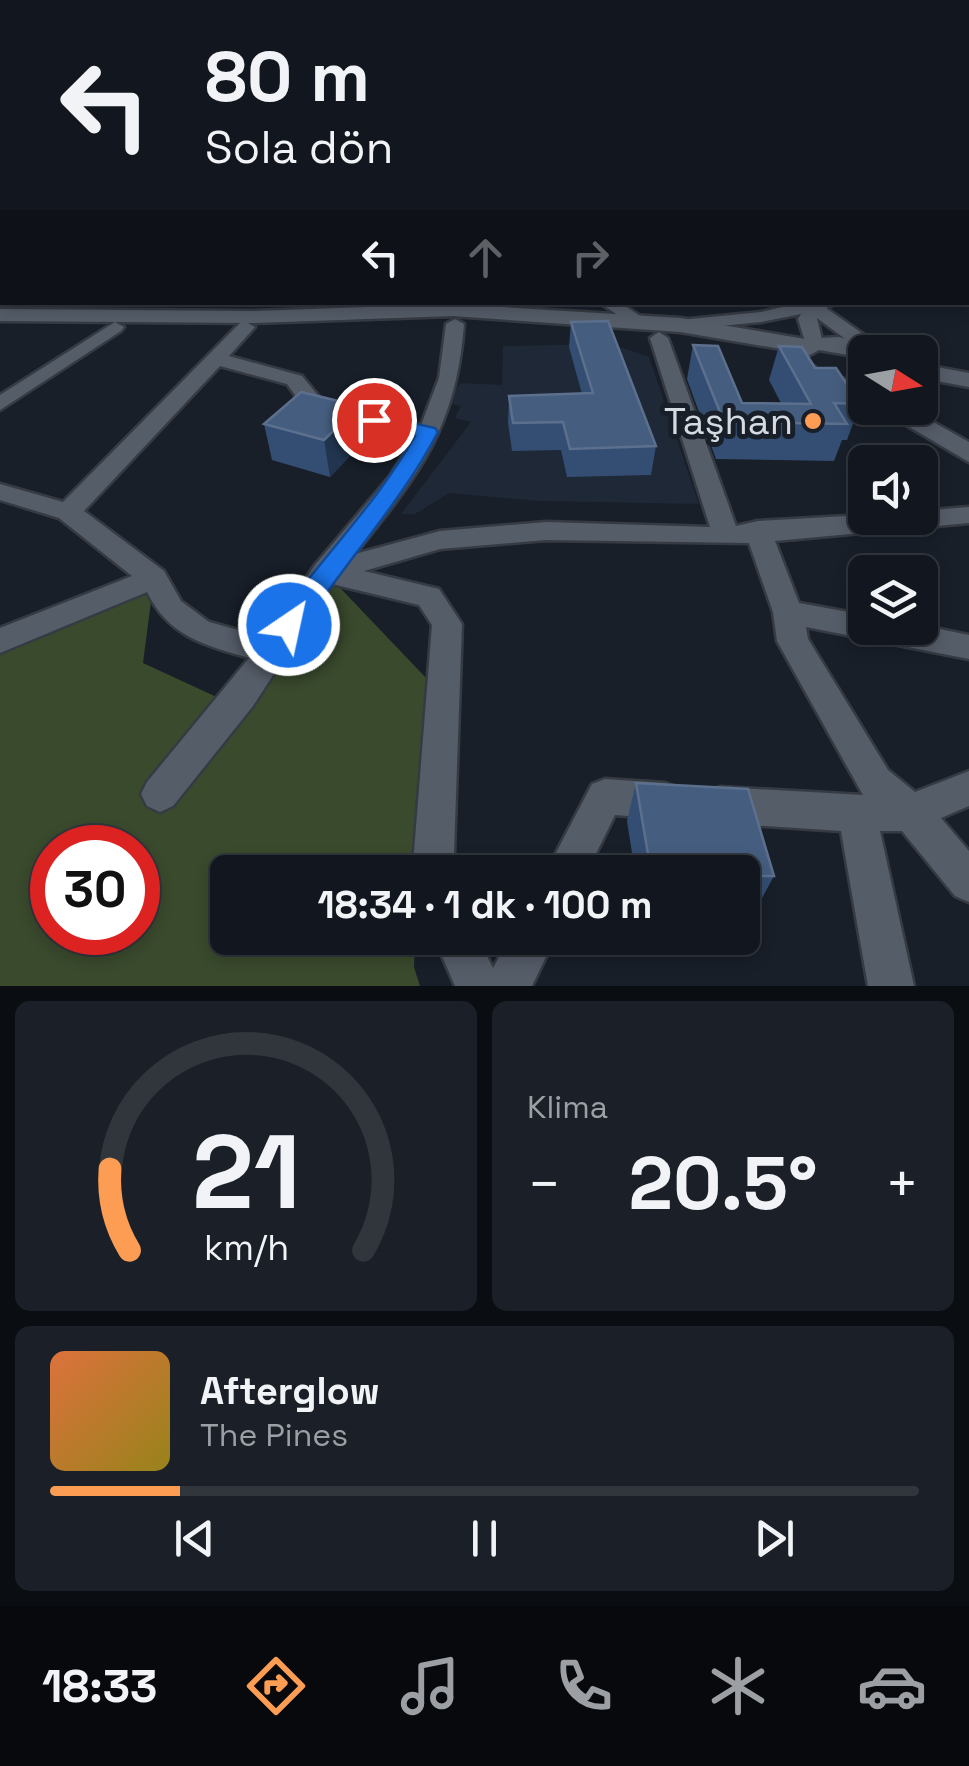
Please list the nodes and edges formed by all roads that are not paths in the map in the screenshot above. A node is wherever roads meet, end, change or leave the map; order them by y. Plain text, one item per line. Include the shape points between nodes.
1 (611, 305) edge
2 (822, 305) edge
3 (0, 315) edge
4 (456, 324) junction
5 (680, 325) junction
6 (115, 327) junction
7 (246, 327) junction
8 (0, 328) edge
9 (650, 330) junction
10 (854, 335) edge
11 (848, 346) edge
12 (804, 351) junction
13 (216, 358) junction
14 (938, 374) edge
15 (969, 380) edge
16 (848, 386) edge
17 (938, 392) edge
18 (969, 397) edge
19 (0, 404) edge
20 (919, 425) edge
21 (428, 432) junction
22 (969, 454) edge
23 (0, 492) edge
24 (68, 512) junction
25 (969, 515) edge
26 (742, 533) junction
27 (325, 572) junction
28 (154, 578) junction
29 (788, 612) junction
30 (0, 641) edge
31 (969, 647) edge
32 (271, 652) junction
33 (969, 788) edge
34 (160, 794) dead end
35 (912, 812) junction
36 (857, 814) junction
37 (435, 855) edge
38 (575, 855) edge
39 (969, 882) edge
40 (464, 955) edge
41 (524, 955) edge
42 (478, 986) edge
43 (508, 986) edge
44 (891, 986) edge

1 - 9 street
2 - 5 street
2 - 10 street
2 - 12 street via 806,319
3 - 9 main road via 453,310
4 - 7 main road
4 - 9 main road
4 - 21 street via 449,379
5 - 9 main road
5 - 12 main road
6 - 7 main road
6 - 8 main road
6 - 19 street
7 - 13 street
9 - 12 main road
9 - 26 street
11 - 12 main road
12 - 16 main road via 824,382
13 - 21 street via 295,380 313,404
13 - 24 street
14 - 15 main road
17 - 18 main road
20 - 22 main road
21 - 27 street via 404,475
23 - 24 street
24 - 28 street
25 - 26 street
26 - 27 street via 546,531 440,540
26 - 29 street
27 - 32 street
27 - 37 street via 429,597 447,624
28 - 30 street
28 - 32 street via 170,609 200,631
29 - 31 street
29 - 35 street via 792,641 874,782
32 - 34 street
33 - 35 street
35 - 36 street
35 - 39 street
36 - 38 street via 605,797
36 - 44 street
40 - 42 street
41 - 43 street

